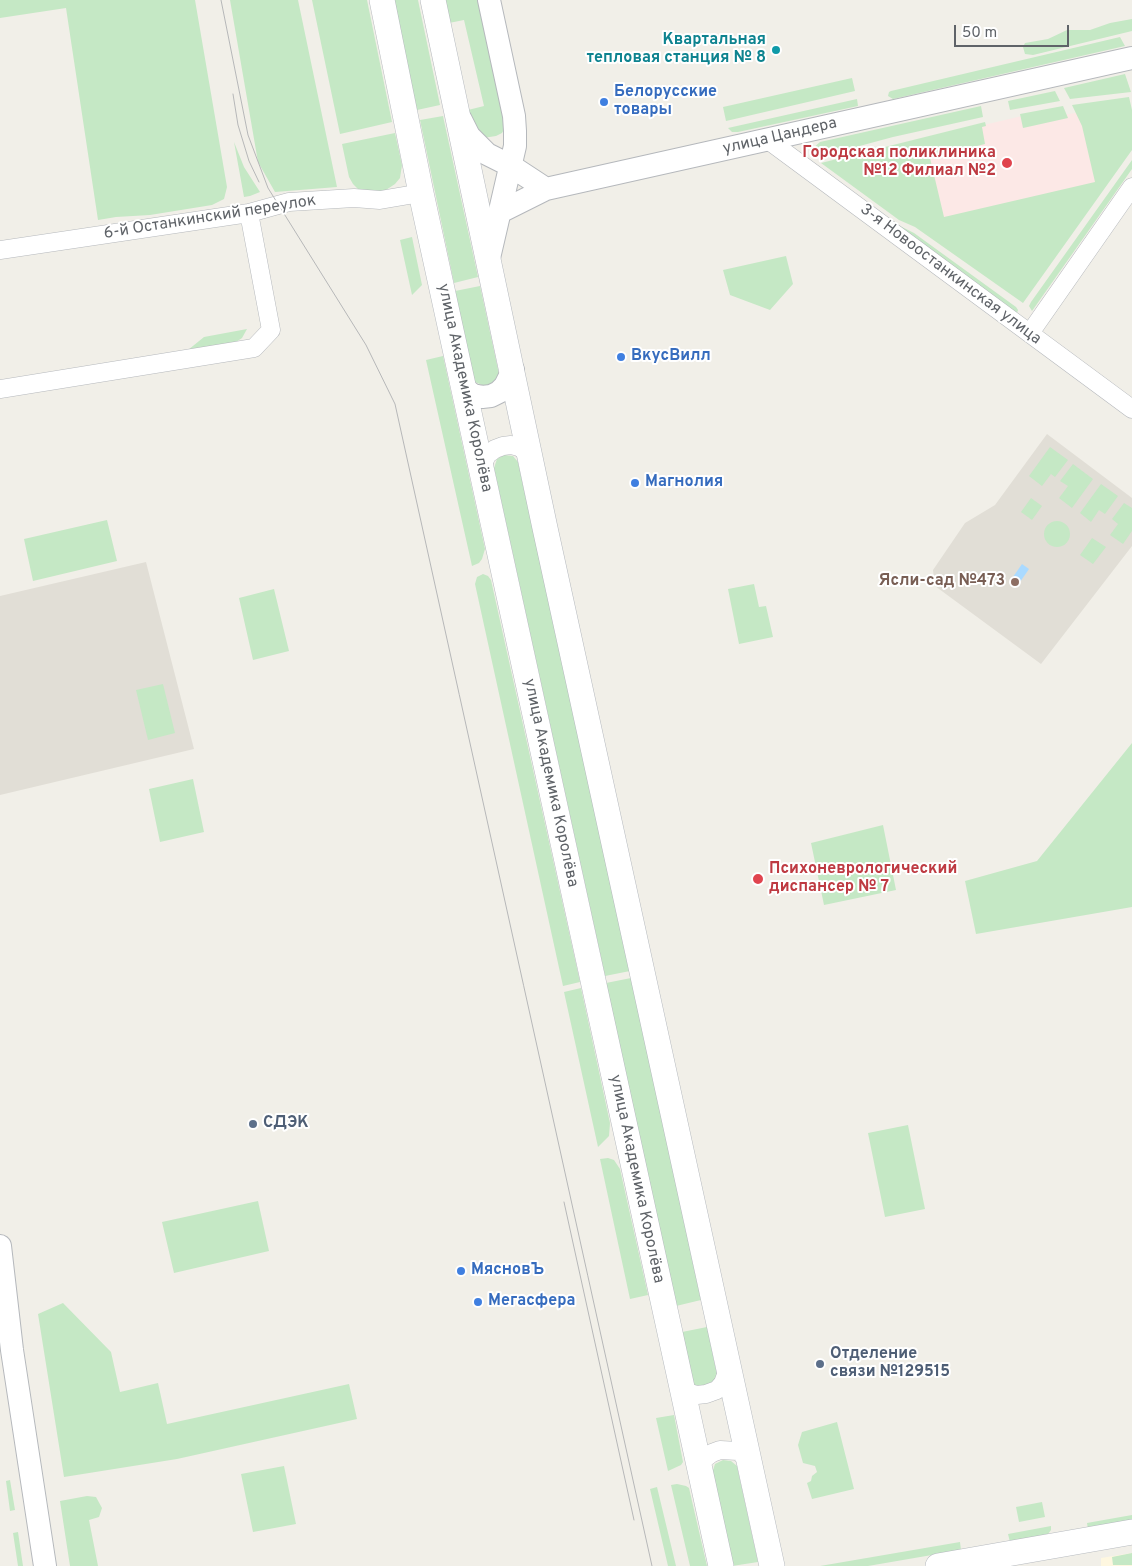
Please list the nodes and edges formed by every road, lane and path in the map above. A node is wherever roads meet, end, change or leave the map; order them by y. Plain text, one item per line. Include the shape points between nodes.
1 (382, 0) edge
2 (433, 0) edge
3 (488, 0) edge
4 (1131, 61) edge
5 (458, 112) junction
6 (768, 140) junction
7 (511, 166) junction
8 (1132, 187) edge
9 (546, 189) junction
10 (421, 193) junction
11 (500, 212) junction
12 (249, 213) junction
13 (0, 250) edge
14 (489, 258) junction
15 (1030, 333) junction
16 (513, 370) junction
17 (462, 382) junction
18 (0, 389) edge
19 (1132, 409) edge
20 (531, 460) junction
21 (482, 473) junction
22 (0, 1246) edge
23 (729, 1367) junction
24 (680, 1378) junction
25 (749, 1465) junction
26 (701, 1479) junction
27 (1132, 1532) edge
28 (45, 1566) edge
29 (721, 1566) edge
30 (772, 1566) edge
31 (938, 1566) edge

1 - 10 main road, улица Академика Королёва
2 - 5 main road
3 - 7 street via 514,116 515,146
4 - 6 street, улица Цандера
5 - 7 street via 476,145
5 - 14 main road
6 - 9 street, улица Цандера
6 - 15 street, 3-я Новоостанкинская улица
7 - 9 street
7 - 11 street
8 - 15 street
9 - 11 street, улица Цандера
10 - 12 street, 6-й Останкинский переулок via 380,200 354,198 289,202
10 - 17 main road, улица Академика Королёва
11 - 14 street
12 - 13 street, 6-й Останкинский переулок
12 - 18 street via 270,330 254,348
14 - 16 main road
15 - 19 street, 3-я Новоостанкинская улица
16 - 17 street via 505,386 491,396 473,395
16 - 20 main road
17 - 21 main road, улица Академика Королёва
20 - 21 street via 519,447 503,446 487,455
20 - 23 main road
21 - 24 main road, улица Академика Королёва
22 - 28 street via 12,1350
23 - 24 street via 723,1383 717,1390 706,1394 688,1392
23 - 25 main road
24 - 26 main road, улица Академика Королёва
25 - 26 street via 746,1457 738,1451 720,1450 704,1458 700,1465
25 - 30 main road
26 - 29 main road, улица Академика Королёва
27 - 31 main road

